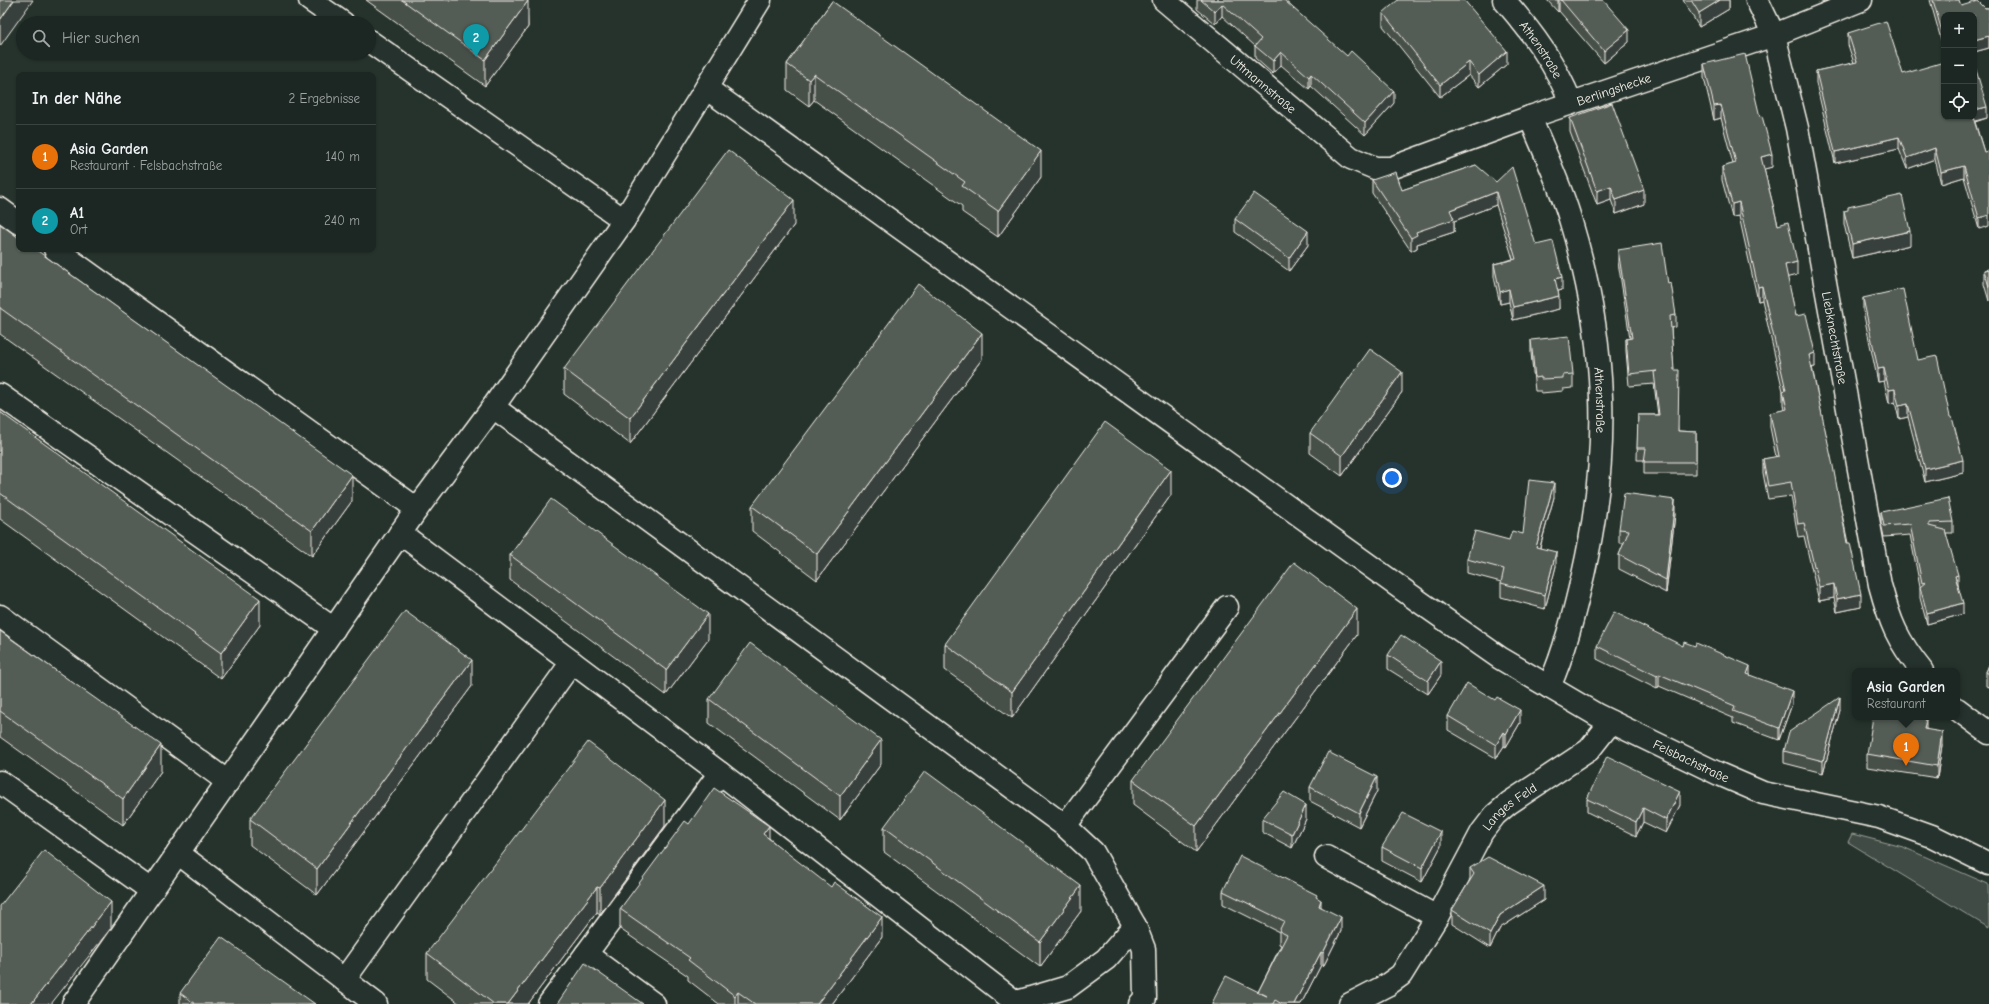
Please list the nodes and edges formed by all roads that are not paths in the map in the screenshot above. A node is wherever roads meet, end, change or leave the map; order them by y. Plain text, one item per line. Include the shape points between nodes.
1 (310, 0) edge
2 (760, 0) edge
3 (1164, 0) edge
4 (1504, 0) edge
5 (1756, 0) edge
6 (1861, 0) edge
7 (1987, 0) edge
8 (1989, 8) edge
9 (333, 16) edge
10 (1774, 35) junction
11 (376, 46) edge
12 (706, 88) junction
13 (1571, 103) junction
14 (1530, 118) junction
15 (1364, 164) joint
16 (0, 209) edge
17 (624, 220) junction
18 (16, 221) edge
19 (60, 252) edge
20 (0, 395) edge
21 (493, 407) junction
22 (417, 509) junction
23 (400, 534) junction
24 (1227, 607) dead end
25 (0, 616) edge
26 (334, 629) junction
27 (572, 662) junction
28 (1920, 668) edge
29 (1549, 687) junction
30 (1960, 711) edge
31 (1612, 722) junction
32 (1989, 733) edge
33 (720, 773) junction
34 (0, 782) edge
35 (228, 782) junction
36 (1065, 826) junction
37 (178, 853) junction
38 (1326, 857) dead end
39 (1989, 862) edge
40 (152, 891) junction
41 (1437, 917) junction
42 (1135, 926) junction
43 (586, 954) junction
44 (344, 980) junction
45 (1018, 1003) edge
46 (73, 1004) edge
47 (376, 1004) edge
48 (549, 1004) edge
49 (654, 1004) edge
50 (1140, 1004) edge
51 (1350, 1004) edge

1 - 9 street
2 - 12 street
3 - 15 street, Uttmannstraße via 1351,158
4 - 13 street, Athenstraße via 1549,57
5 - 10 street, Liebknechtstraße
6 - 10 street, Berlingshecke
7 - 8 street
10 - 13 street, Berlingshecke
10 - 28 street, Liebknechtstraße via 1797,128 1880,585 1889,618 1904,649
11 - 17 street
12 - 17 street
12 - 29 street, Felsbachstraße via 1420,602 1500,658
13 - 14 street, Berlingshecke
14 - 15 street, Berlingshecke via 1390,168 1375,168
14 - 29 street, Athenstraße via 1571,221 1594,320 1601,376 1601,466 1596,509 1574,615 1561,660
16 - 18 street
17 - 21 street
19 - 22 street
20 - 26 street
21 - 22 street
21 - 36 street
22 - 23 street
23 - 26 street
23 - 27 street
24 - 36 street
25 - 35 street
26 - 35 street
27 - 33 street
27 - 44 street
29 - 31 street, Felsbachstraße
30 - 32 street
31 - 39 street, Felsbachstraße via 1763,793 1879,816
31 - 41 street, Langes Feld via 1589,750 1495,815 1482,832
33 - 43 street
33 - 45 street
34 - 40 street
35 - 37 street
36 - 42 street via 1093,852
37 - 40 street
37 - 44 street
38 - 41 street
40 - 46 street
41 - 51 street, Langes Feld via 1401,975
42 - 45 street via 1106,959 1068,987
42 - 50 street via 1144,949 1145,998
43 - 48 street
43 - 49 street
44 - 47 street

